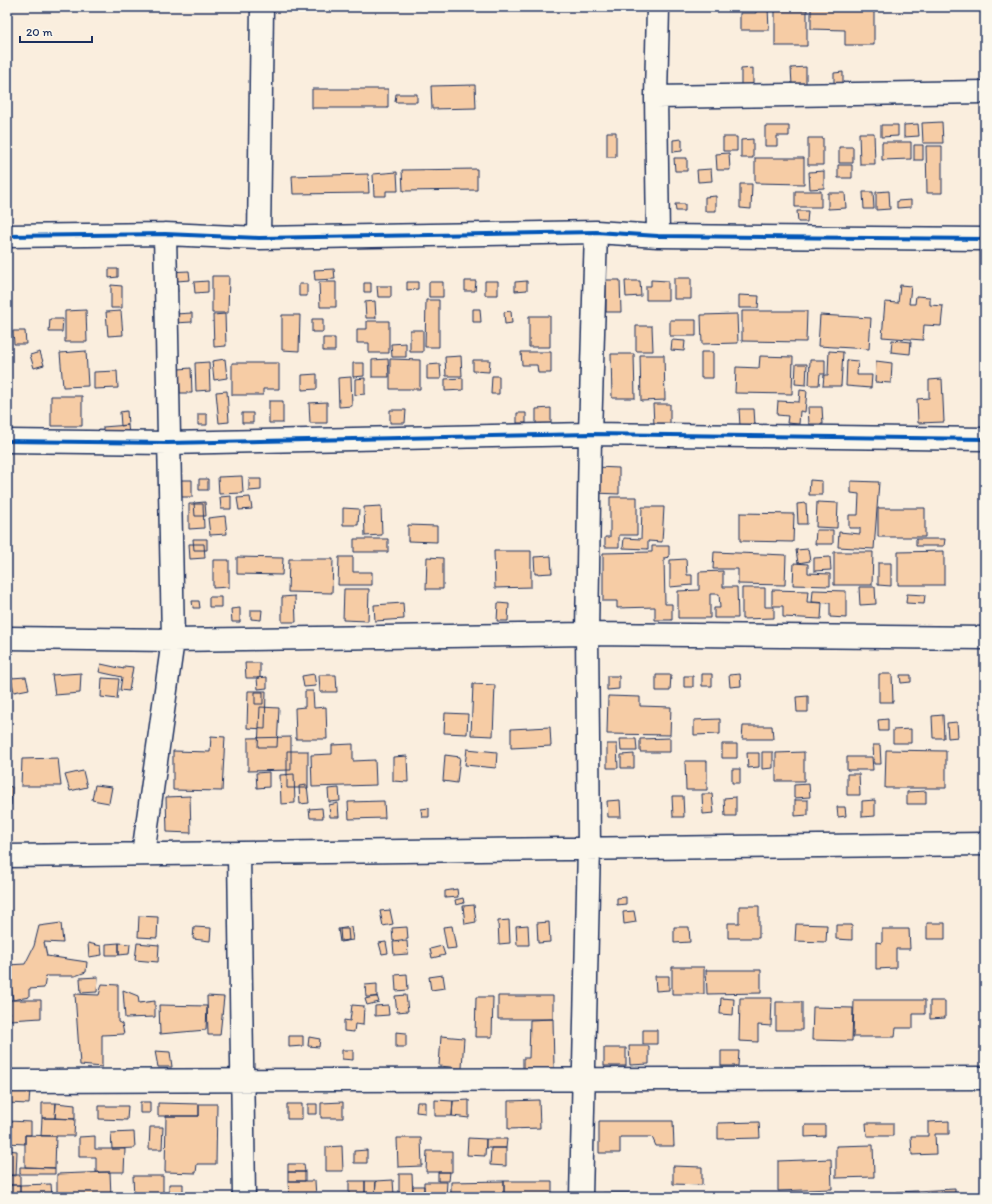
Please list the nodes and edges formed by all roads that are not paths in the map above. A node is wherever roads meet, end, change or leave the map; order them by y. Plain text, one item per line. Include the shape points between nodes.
1 (262, 7) edge
2 (658, 7) edge
3 (985, 92) edge
4 (656, 98) junction
5 (596, 232) junction
6 (165, 234) junction
7 (7, 236) edge
8 (658, 236) junction
9 (259, 238) junction
10 (985, 239) edge
11 (590, 434) junction
12 (985, 439) edge
13 (7, 441) edge
14 (168, 443) junction
15 (587, 634) junction
16 (7, 638) edge
17 (985, 638) edge
18 (173, 640) junction
19 (985, 844) edge
20 (589, 847) junction
21 (143, 854) junction
22 (239, 854) junction
23 (7, 856) edge
24 (985, 1078) edge
25 (582, 1080) junction
26 (7, 1081) edge
27 (242, 1081) junction
28 (244, 1197) edge
29 (580, 1197) edge

1 - 9 street
2 - 4 street
3 - 4 street
4 - 8 street
5 - 8 street
5 - 9 street
5 - 11 street
6 - 7 street
6 - 9 street
6 - 14 street
8 - 10 street
11 - 12 street
11 - 14 street
11 - 15 street
13 - 14 street
14 - 18 street
15 - 17 street
15 - 18 street
15 - 20 street
16 - 18 street
18 - 21 street
19 - 20 street
20 - 22 street
20 - 25 street
21 - 22 street
21 - 23 street
22 - 27 street
24 - 25 street
25 - 27 street
25 - 29 street
26 - 27 street
27 - 28 street

